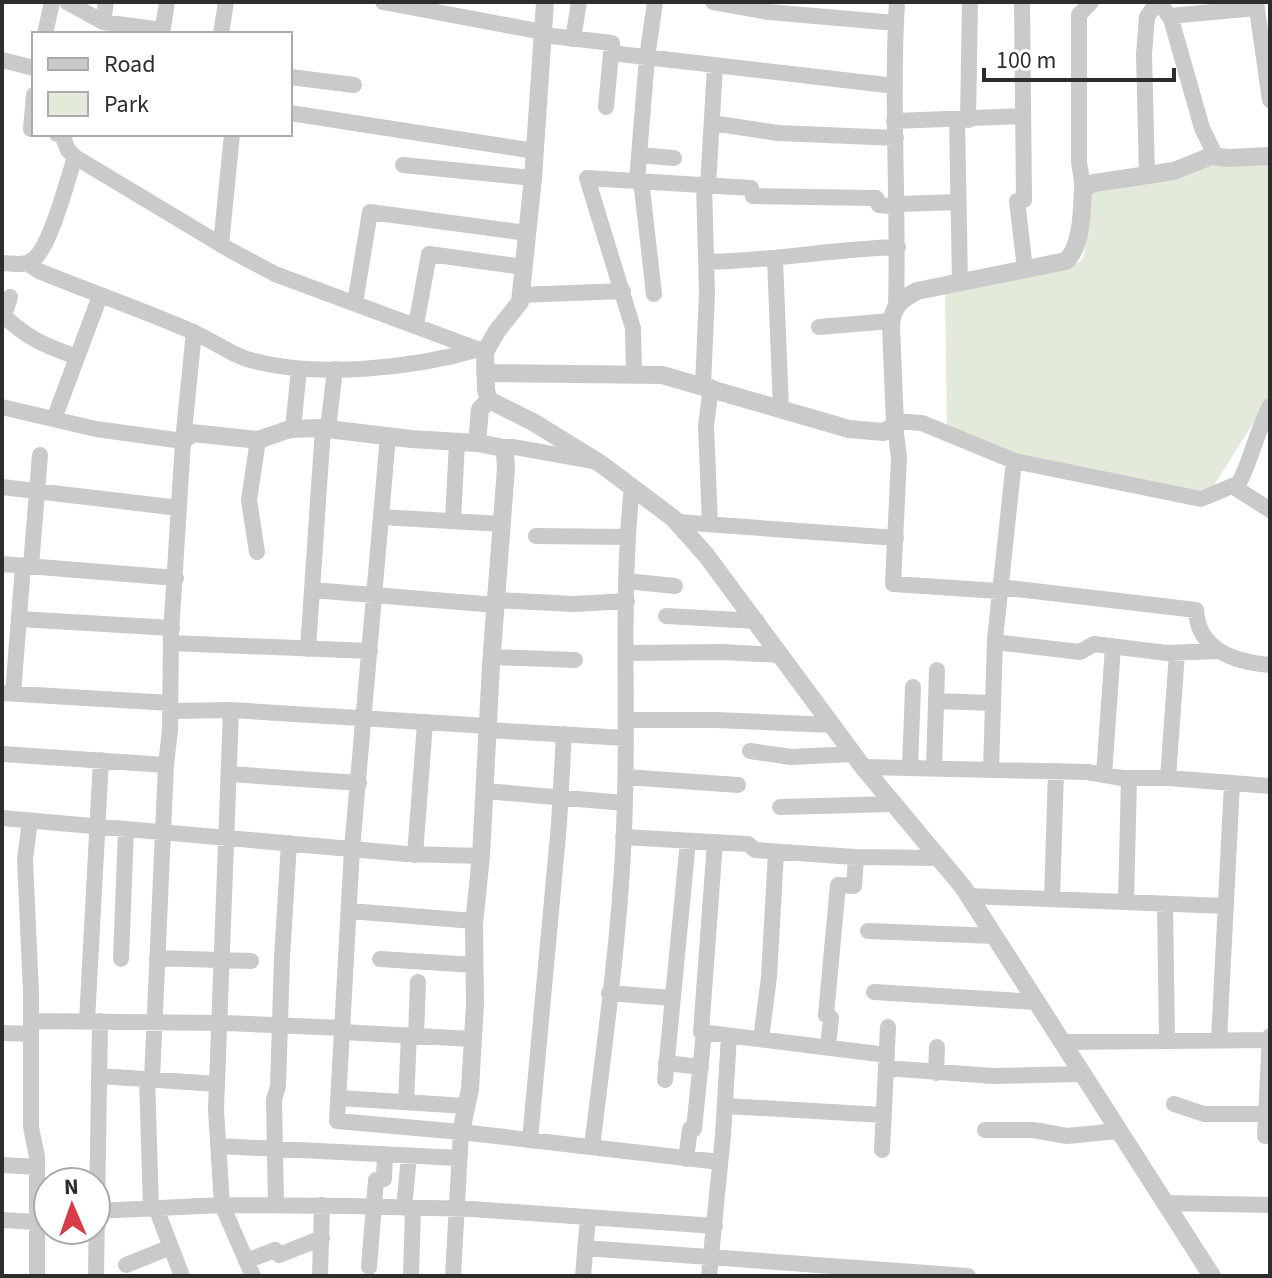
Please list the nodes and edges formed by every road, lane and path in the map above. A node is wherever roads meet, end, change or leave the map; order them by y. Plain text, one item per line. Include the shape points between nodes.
1 (52, 2) edge
2 (67, 2) edge
3 (106, 2) edge
4 (167, 2) edge
5 (226, 2) edge
6 (383, 2) edge
7 (545, 2) edge
8 (579, 2) edge
9 (655, 2) edge
10 (713, 2) edge
11 (897, 2) edge
12 (970, 2) edge
13 (1022, 2) edge
14 (1091, 2) edge
15 (1162, 7) edge
16 (824, 10) edge
17 (1261, 13) edge
18 (103, 22) junction
19 (896, 23) junction
20 (45, 32) edge
21 (162, 32) edge
22 (221, 32) edge
23 (543, 34) junction
24 (573, 39) junction
25 (611, 53) junction
26 (647, 58) junction
27 (2, 60) edge
28 (715, 66) junction
29 (32, 68) edge
30 (292, 77) edge
31 (354, 85) dead end
32 (895, 86) junction
33 (1270, 100) edge
34 (606, 107) dead end
35 (292, 113) edge
36 (1022, 116) junction
37 (963, 120) junction
38 (712, 123) junction
39 (895, 130) junction
40 (62, 136) edge
41 (232, 136) edge
42 (535, 151) junction
43 (639, 155) junction
44 (1270, 156) edge
45 (75, 157) junction
46 (1216, 157) junction
47 (674, 158) dead end
48 (403, 165) dead end
49 (1147, 176) junction
50 (533, 178) junction
51 (639, 180) junction
52 (706, 186) junction
53 (1083, 188) junction
54 (958, 202) junction
55 (898, 206) junction
56 (527, 233) junction
57 (221, 245) junction
58 (898, 247) junction
59 (775, 259) junction
60 (706, 262) junction
61 (2, 263) edge
62 (27, 263) junction
63 (524, 267) junction
64 (1025, 269) junction
65 (960, 283) junction
66 (623, 291) junction
67 (654, 294) dead end
68 (520, 295) junction
69 (100, 296) junction
70 (10, 297) dead end
71 (355, 303) junction
72 (894, 313) junction
73 (416, 325) junction
74 (819, 327) dead end
75 (194, 332) junction
76 (482, 351) junction
77 (77, 357) junction
78 (299, 369) junction
79 (335, 369) junction
80 (485, 373) junction
81 (634, 374) junction
82 (707, 386) junction
83 (489, 400) junction
84 (1270, 406) edge
85 (2, 407) edge
86 (781, 409) junction
87 (54, 419) junction
88 (895, 423) junction
89 (326, 428) junction
90 (293, 429) junction
91 (388, 436) junction
92 (258, 440) junction
93 (183, 441) junction
94 (457, 442) junction
95 (477, 443) junction
96 (499, 447) junction
97 (40, 455) dead end
98 (1014, 461) junction
99 (599, 463) junction
100 (2, 487) edge
101 (632, 487) junction
102 (1234, 487) junction
103 (37, 489) junction
104 (179, 508) junction
105 (1270, 510) edge
106 (381, 517) junction
107 (453, 521) junction
108 (678, 522) junction
109 (502, 524) junction
110 (710, 524) junction
111 (536, 536) dead end
112 (627, 537) junction
113 (896, 538) junction
114 (257, 552) dead end
115 (2, 564) edge
116 (27, 566) junction
117 (176, 578) junction
118 (626, 581) junction
119 (675, 586) dead end
120 (999, 589) junction
121 (312, 590) junction
122 (375, 594) junction
123 (627, 601) junction
124 (496, 603) junction
125 (666, 616) dead end
126 (19, 619) junction
127 (757, 621) junction
128 (171, 636) junction
129 (995, 642) junction
130 (1113, 647) junction
131 (308, 649) junction
132 (370, 651) junction
133 (1218, 651) junction
134 (626, 653) junction
135 (1177, 653) junction
136 (781, 655) junction
137 (492, 657) junction
138 (575, 660) dead end
139 (1270, 665) edge
140 (937, 670) dead end
141 (913, 687) dead end
142 (8, 694) edge
143 (936, 701) junction
144 (993, 703) junction
145 (170, 707) junction
146 (231, 710) junction
147 (365, 719) junction
148 (626, 720) junction
149 (425, 723) junction
150 (832, 725) junction
151 (488, 728) junction
152 (564, 734) junction
153 (626, 738) junction
154 (750, 751) dead end
155 (2, 754) edge
156 (101, 760) junction
157 (858, 760) junction
158 (166, 765) junction
159 (910, 767) junction
160 (934, 768) junction
161 (991, 770) junction
162 (1056, 771) junction
163 (230, 774) junction
164 (1104, 775) junction
165 (626, 777) junction
166 (1129, 778) junction
167 (1168, 778) junction
168 (359, 783) junction
169 (1232, 783) junction
170 (738, 785) dead end
171 (1270, 786) edge
172 (485, 791) junction
173 (561, 798) junction
174 (625, 803) junction
175 (893, 804) junction
176 (780, 807) dead end
177 (2, 818) edge
178 (30, 821) junction
179 (98, 827) junction
180 (126, 830) junction
181 (164, 834) junction
182 (623, 837) junction
183 (228, 838) junction
184 (688, 841) junction
185 (715, 842) junction
186 (289, 843) junction
187 (352, 849) junction
188 (776, 852) junction
189 (415, 855) junction
190 (481, 856) junction
191 (856, 857) junction
192 (939, 858) junction
193 (968, 896) junction
194 (1052, 899) junction
195 (1126, 902) junction
196 (1165, 904) junction
197 (1225, 906) junction
198 (349, 911) junction
199 (474, 921) junction
200 (868, 931) dead end
201 (994, 936) junction
202 (157, 958) junction
203 (121, 959) dead end
204 (380, 959) dead end
205 (220, 960) junction
206 (251, 961) dead end
207 (474, 965) junction
208 (418, 982) dead end
209 (874, 992) dead end
210 (609, 993) junction
211 (672, 998) junction
212 (1036, 1002) junction
213 (94, 1021) junction
214 (153, 1022) junction
215 (219, 1023) junction
216 (279, 1025) junction
217 (888, 1027) dead end
218 (30, 1028) junction
219 (342, 1030) junction
220 (704, 1032) junction
221 (2, 1033) edge
222 (413, 1036) junction
223 (729, 1036) junction
224 (1270, 1038) edge
225 (473, 1039) junction
226 (761, 1039) junction
227 (1167, 1040) junction
228 (1219, 1040) junction
229 (1061, 1042) junction
230 (828, 1046) junction
231 (937, 1047) dead end
232 (887, 1062) junction
233 (701, 1067) junction
234 (936, 1073) junction
235 (1082, 1074) junction
236 (99, 1076) junction
237 (150, 1079) junction
238 (217, 1084) junction
239 (339, 1098) junction
240 (406, 1102) junction
241 (1174, 1104) dead end
242 (466, 1106) junction
243 (725, 1106) junction
244 (1266, 1114) junction
245 (883, 1115) junction
246 (985, 1130) dead end
247 (1118, 1131) junction
248 (461, 1132) junction
249 (1265, 1136) dead end
250 (530, 1140) junction
251 (218, 1146) junction
252 (592, 1147) junction
253 (275, 1149) junction
254 (882, 1150) dead end
255 (385, 1154) junction
256 (409, 1156) junction
257 (459, 1158) junction
258 (686, 1159) junction
259 (720, 1162) junction
260 (2, 1165) edge
261 (37, 1166) edge
262 (97, 1166) edge
263 (32, 1167) edge
264 (1164, 1203) junction
265 (222, 1205) junction
266 (276, 1205) junction
267 (322, 1205) junction
268 (1270, 1205) edge
269 (372, 1206) junction
270 (153, 1208) junction
271 (408, 1208) junction
272 (456, 1209) junction
273 (112, 1210) edge
274 (32, 1217) edge
275 (588, 1217) junction
276 (2, 1220) edge
277 (715, 1226) junction
278 (322, 1238) junction
279 (39, 1246) edge
280 (96, 1246) edge
281 (171, 1247) junction
282 (585, 1248) junction
283 (711, 1255) junction
284 (126, 1265) dead end
285 (369, 1267) dead end
286 (250, 1268) edge
287 (832, 1271) edge
288 (37, 1276) edge
289 (96, 1276) edge
290 (182, 1276) edge
291 (320, 1276) edge
292 (411, 1276) edge
293 (453, 1276) edge
294 (583, 1276) edge
295 (709, 1276) edge
296 (968, 1276) edge
297 (1212, 1276) edge

1 - 20 street
2 - 18 street
3 - 18 street
4 - 21 street
5 - 22 street
6 - 23 street
7 - 23 street
8 - 24 street
9 - 26 street
10 - 16 street via 769,12
11 - 19 street
12 - 37 street
13 - 36 street
14 - 53 street via 1079,15
15 - 17 street
15 - 46 street
15 - 49 street via 1147,17
16 - 19 street
17 - 33 street
18 - 21 street
19 - 32 street
23 - 24 street
23 - 42 street
24 - 25 street via 612,43
25 - 26 street
25 - 34 street
26 - 28 street
26 - 43 street
27 - 29 street
28 - 32 street
28 - 38 street
30 - 31 street
32 - 39 street
35 - 42 street
36 - 37 street
36 - 64 street via 1024,200 1017,201
37 - 39 street
37 - 54 street
38 - 39 street via 778,133
38 - 52 street
39 - 55 street
40 - 45 street
41 - 57 street
42 - 50 street
43 - 47 street
43 - 51 street
44 - 46 street
45 - 57 street
45 - 62 street via 46,243
46 - 49 street
48 - 50 street
49 - 53 street
50 - 56 street
51 - 52 street
51 - 66 street via 587,178
51 - 67 street
52 - 55 street via 751,188 753,196 876,198 879,205
52 - 60 street
53 - 64 street via 1074,254 1066,261
54 - 55 street
54 - 65 street
55 - 58 street
56 - 63 street
56 - 71 street via 370,212
57 - 71 street via 275,274
58 - 59 street
58 - 72 street
59 - 60 street
59 - 86 street
60 - 82 street
61 - 62 street
62 - 69 street
63 - 68 street
63 - 73 street via 429,254
64 - 65 street
65 - 72 street via 917,291 899,301
66 - 68 street
66 - 81 street via 633,328
68 - 76 street
69 - 75 street
69 - 77 street
70 - 77 street via 4,316 21,332
71 - 73 street
72 - 74 street
72 - 88 street
73 - 76 street
75 - 78 street via 239,356
75 - 93 street
76 - 79 street via 411,364
76 - 80 street
77 - 87 street
78 - 79 street
78 - 90 street
79 - 89 street
80 - 81 street
80 - 83 street
81 - 82 street
82 - 86 street
82 - 110 street
83 - 95 street via 480,409
83 - 99 street
84 - 102 street
85 - 87 street
86 - 88 street via 849,429 884,432
87 - 93 street
88 - 98 street via 922,423
88 - 113 street
89 - 90 street
89 - 91 street
89 - 121 street
90 - 92 street
91 - 94 street
91 - 106 street
92 - 93 street via 192,433
92 - 114 street via 249,500
93 - 104 street
94 - 95 street
94 - 107 street
95 - 96 street
96 - 99 street
96 - 109 street via 506,459
97 - 103 street
98 - 102 street via 1201,499
98 - 120 street
99 - 101 street
100 - 103 street
101 - 108 street
101 - 112 street
102 - 105 street
103 - 104 street
103 - 116 street
104 - 117 street
106 - 107 street
106 - 122 street
107 - 109 street
108 - 110 street
108 - 127 street
109 - 124 street
110 - 113 street
111 - 112 street
112 - 118 street
113 - 120 street via 893,584
115 - 116 street
116 - 117 street
116 - 126 street
117 - 128 street
118 - 119 street
118 - 123 street
120 - 129 street
120 - 133 street via 1196,610 1197,621
121 - 122 street
121 - 131 street
122 - 124 street
122 - 132 street
123 - 124 street
123 - 134 street
124 - 137 street
125 - 127 street
126 - 128 street
126 - 142 street
127 - 136 street
128 - 131 street
128 - 145 street
129 - 130 street via 1080,652 1094,644
129 - 144 street
130 - 135 street
130 - 164 street
131 - 132 street
132 - 147 street
133 - 135 street
133 - 139 street via 1243,663
134 - 136 street
134 - 148 street
135 - 167 street
136 - 150 street
137 - 138 street
137 - 151 street
140 - 143 street
141 - 159 street
142 - 145 street
143 - 144 street
143 - 160 street
144 - 161 street
145 - 146 street
145 - 158 street
146 - 147 street
146 - 163 street
147 - 149 street
147 - 168 street
148 - 150 street
148 - 153 street
149 - 151 street
149 - 189 street
150 - 157 street
151 - 152 street
151 - 172 street
152 - 153 street
152 - 173 street
153 - 165 street
154 - 157 street
155 - 156 street
156 - 158 street
156 - 179 street
157 - 159 street
157 - 175 street
158 - 181 street
159 - 160 street
160 - 161 street
161 - 162 street
162 - 164 street
162 - 194 street
163 - 168 street
163 - 183 street
164 - 166 street
165 - 170 street
165 - 174 street
166 - 167 street
166 - 195 street
167 - 169 street
168 - 187 street
169 - 171 street
169 - 197 street
172 - 173 street
172 - 190 street
173 - 174 street
173 - 250 street
174 - 182 street
175 - 176 street
175 - 192 street
177 - 178 street
178 - 179 street
178 - 218 street via 25,859
179 - 180 street
179 - 213 street
180 - 181 street
180 - 203 street
181 - 183 street
181 - 202 street
182 - 184 street
182 - 210 street
183 - 186 street
183 - 205 street
184 - 185 street
184 - 211 street
185 - 188 street
185 - 220 street
186 - 187 street
186 - 216 street
187 - 189 street
187 - 198 street
188 - 191 street
188 - 226 street
189 - 190 street
190 - 199 street
191 - 192 street
191 - 230 street via 854,886 838,885
192 - 193 street
193 - 194 street
193 - 201 street
194 - 195 street
195 - 196 street
196 - 197 street
196 - 227 street
197 - 228 street
198 - 199 street
198 - 219 street
199 - 207 street
200 - 201 street
201 - 212 street
202 - 205 street
202 - 214 street
204 - 207 street
205 - 206 street
205 - 215 street
207 - 225 street
208 - 222 street
209 - 212 street
210 - 211 street
210 - 252 street
211 - 233 street via 666,1072
212 - 229 street
213 - 214 street
213 - 218 street
213 - 236 street
214 - 215 street
214 - 237 street
215 - 216 street
215 - 238 street
216 - 219 street
216 - 253 street
217 - 232 street
218 - 221 street
218 - 261 street
219 - 222 street
219 - 239 street
220 - 223 street
220 - 233 street
222 - 225 street
222 - 240 street
223 - 226 street
223 - 243 street
224 - 228 street
224 - 244 street
225 - 242 street
226 - 230 street
227 - 228 street
227 - 229 street
229 - 235 street
230 - 232 street
231 - 234 street
232 - 234 street
232 - 245 street
233 - 258 street
234 - 235 street
235 - 247 street
236 - 237 street
236 - 262 street
237 - 238 street
237 - 270 street
238 - 251 street
239 - 240 street
239 - 248 street via 337,1121
240 - 242 street
241 - 244 street via 1204,1114
242 - 248 street
243 - 245 street
243 - 259 street
244 - 249 street
245 - 254 street
246 - 247 street via 1067,1136
247 - 264 street
248 - 250 street
248 - 257 street
250 - 252 street
251 - 253 street
251 - 265 street
252 - 258 street
253 - 255 street
253 - 266 street
255 - 256 street
255 - 269 street via 384,1179 376,1180
256 - 257 street
256 - 271 street
257 - 272 street
258 - 259 street
259 - 277 street
260 - 263 street
264 - 268 street
264 - 297 street
265 - 266 street
265 - 270 street
265 - 286 street
266 - 267 street
267 - 269 street
267 - 278 street
269 - 271 street
269 - 285 street
270 - 273 street
270 - 281 street
271 - 272 street
271 - 292 street
272 - 275 street
272 - 293 street
274 - 276 street
275 - 277 street
275 - 282 street
277 - 283 street
278 - 286 street via 279,1255 275,1250
278 - 291 street
279 - 288 street
280 - 289 street
281 - 284 street
281 - 290 street
282 - 283 street
282 - 294 street
283 - 287 street
283 - 295 street
287 - 296 street

